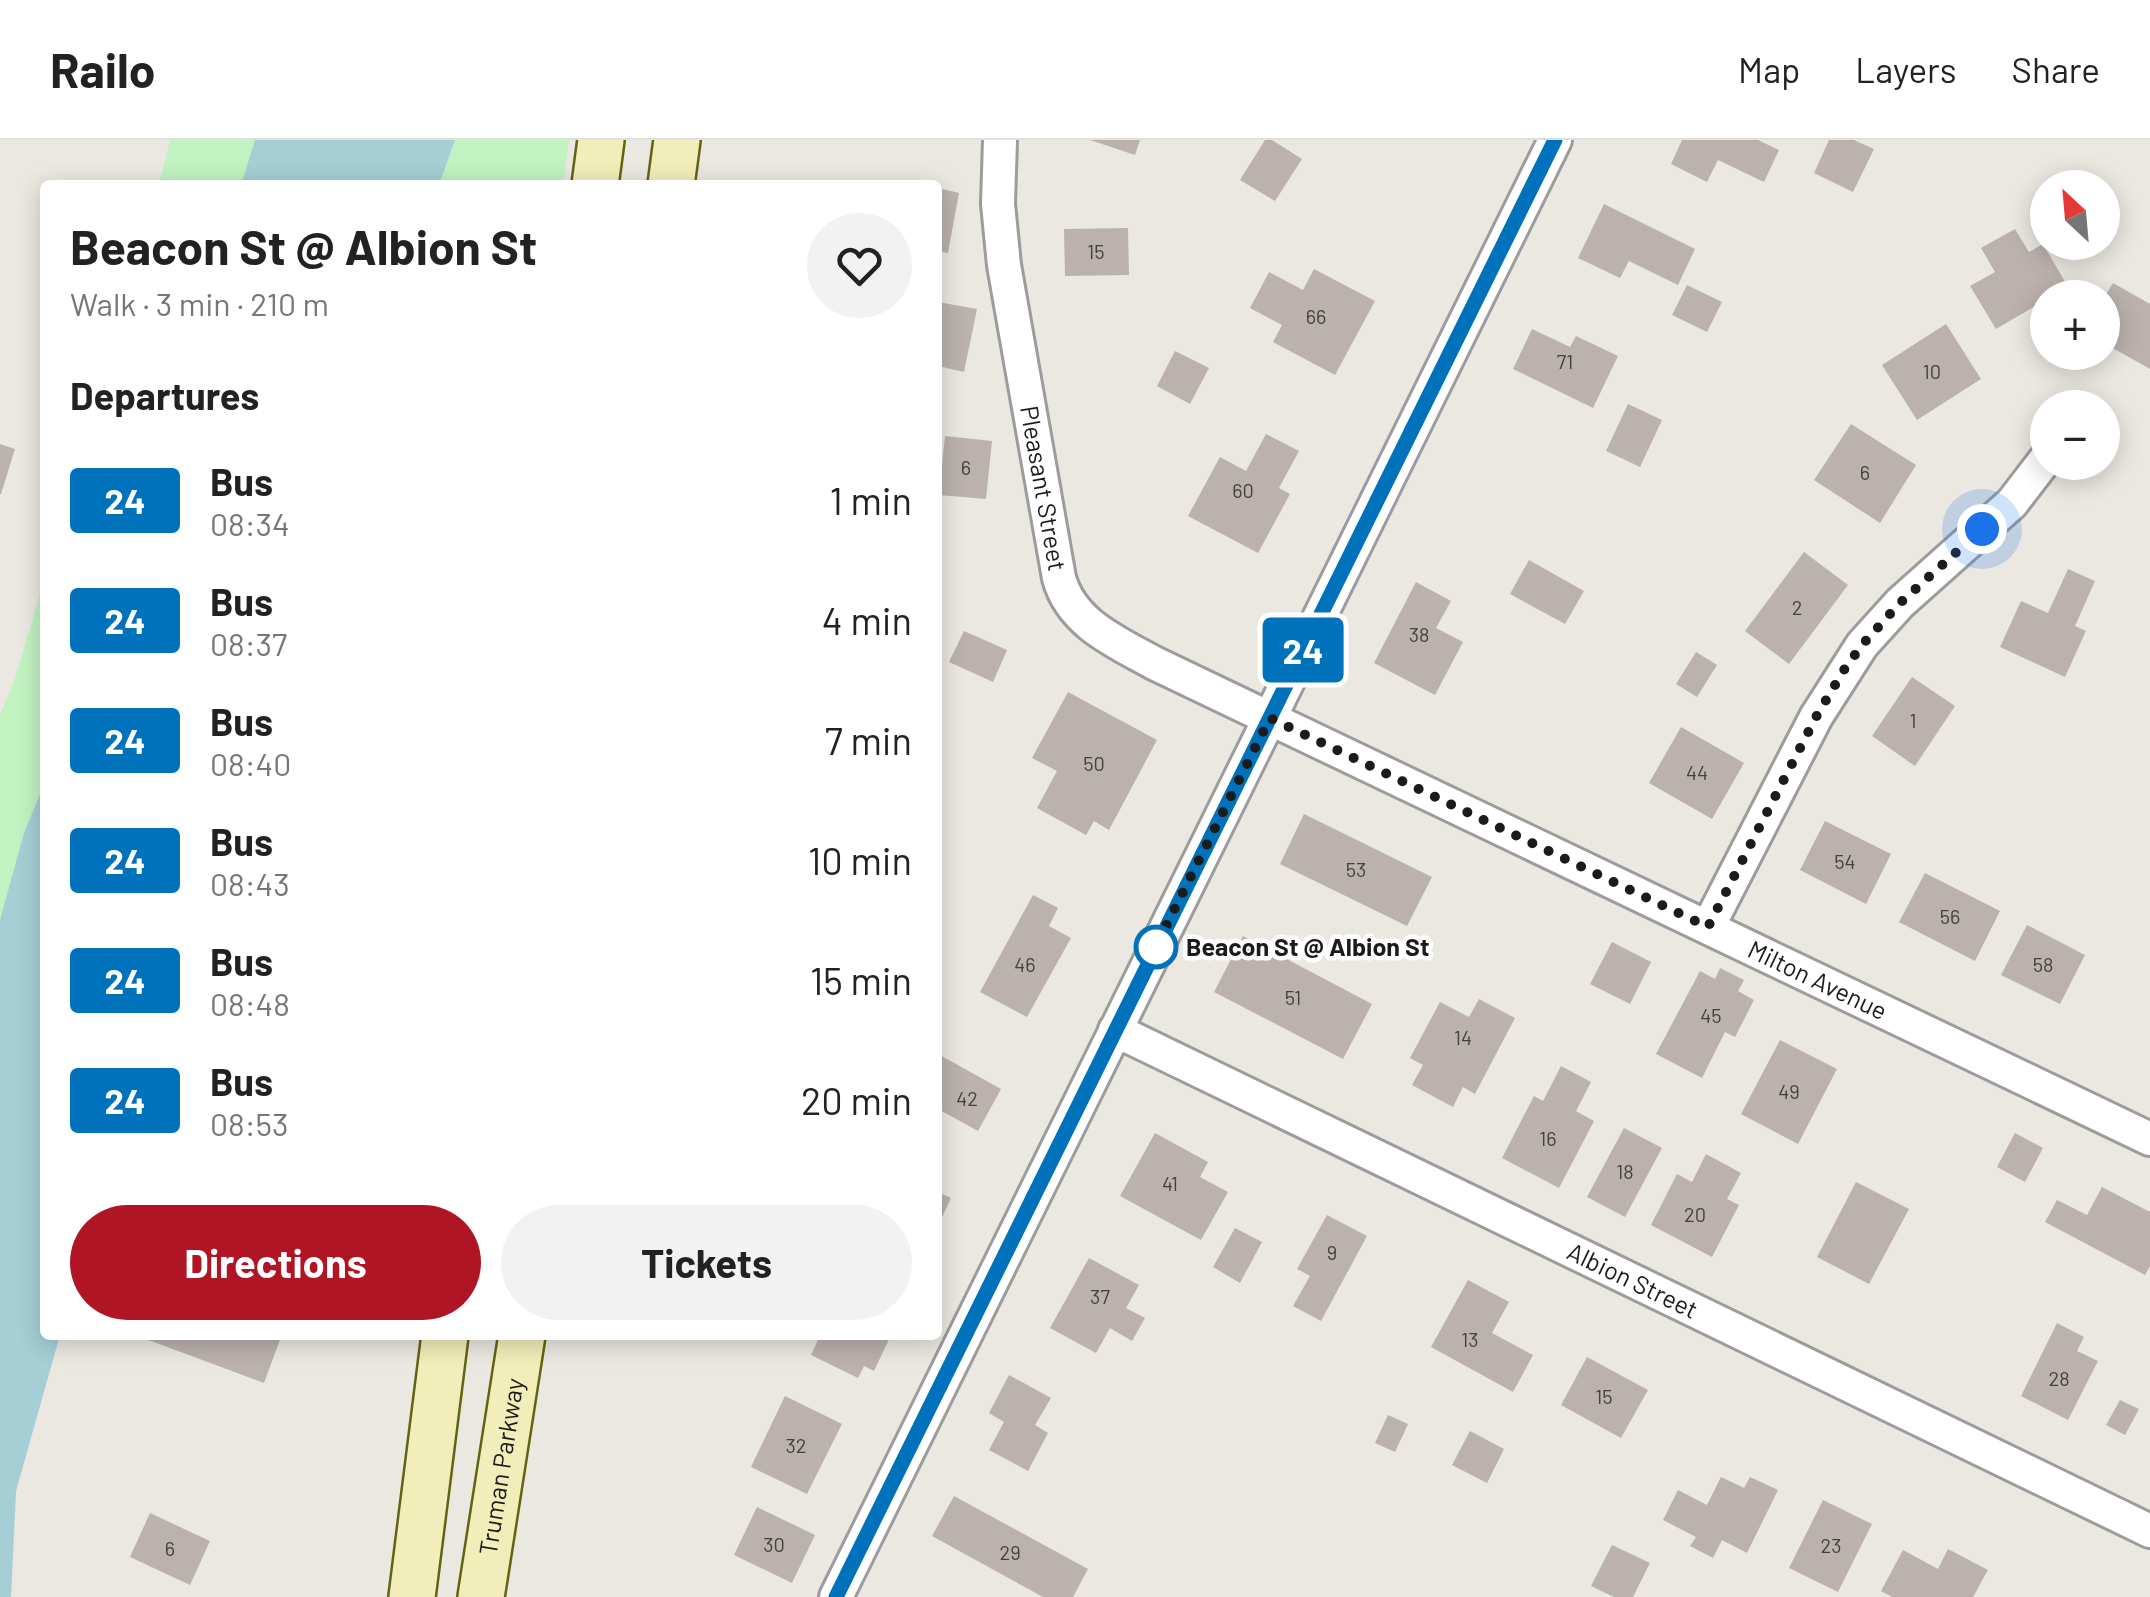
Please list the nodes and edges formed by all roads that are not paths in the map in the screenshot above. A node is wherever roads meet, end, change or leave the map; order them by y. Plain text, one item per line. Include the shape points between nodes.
1 (602, 140) edge
2 (677, 140) edge
3 (1000, 140) edge
4 (1555, 140) edge
5 (596, 180) edge
6 (672, 180) edge
7 (2030, 480) edge
8 (1270, 718) junction
9 (1708, 927) junction
10 (1115, 1030) junction
11 (2150, 1139) edge
12 (444, 1340) edge
13 (521, 1340) edge
14 (2150, 1531) edge
15 (412, 1597) edge
16 (481, 1597) edge
17 (836, 1597) edge

1 - 5 main road
2 - 6 main road
3 - 8 street, Pleasant Street via 1004,264 1062,590 1076,613 1122,646
4 - 8 street
7 - 9 street via 1862,645 1816,717
8 - 9 street, Milton Avenue
8 - 10 street
9 - 11 street, Milton Avenue
10 - 14 street, Albion Street
10 - 17 street
12 - 15 main road
13 - 16 main road, Truman Parkway

